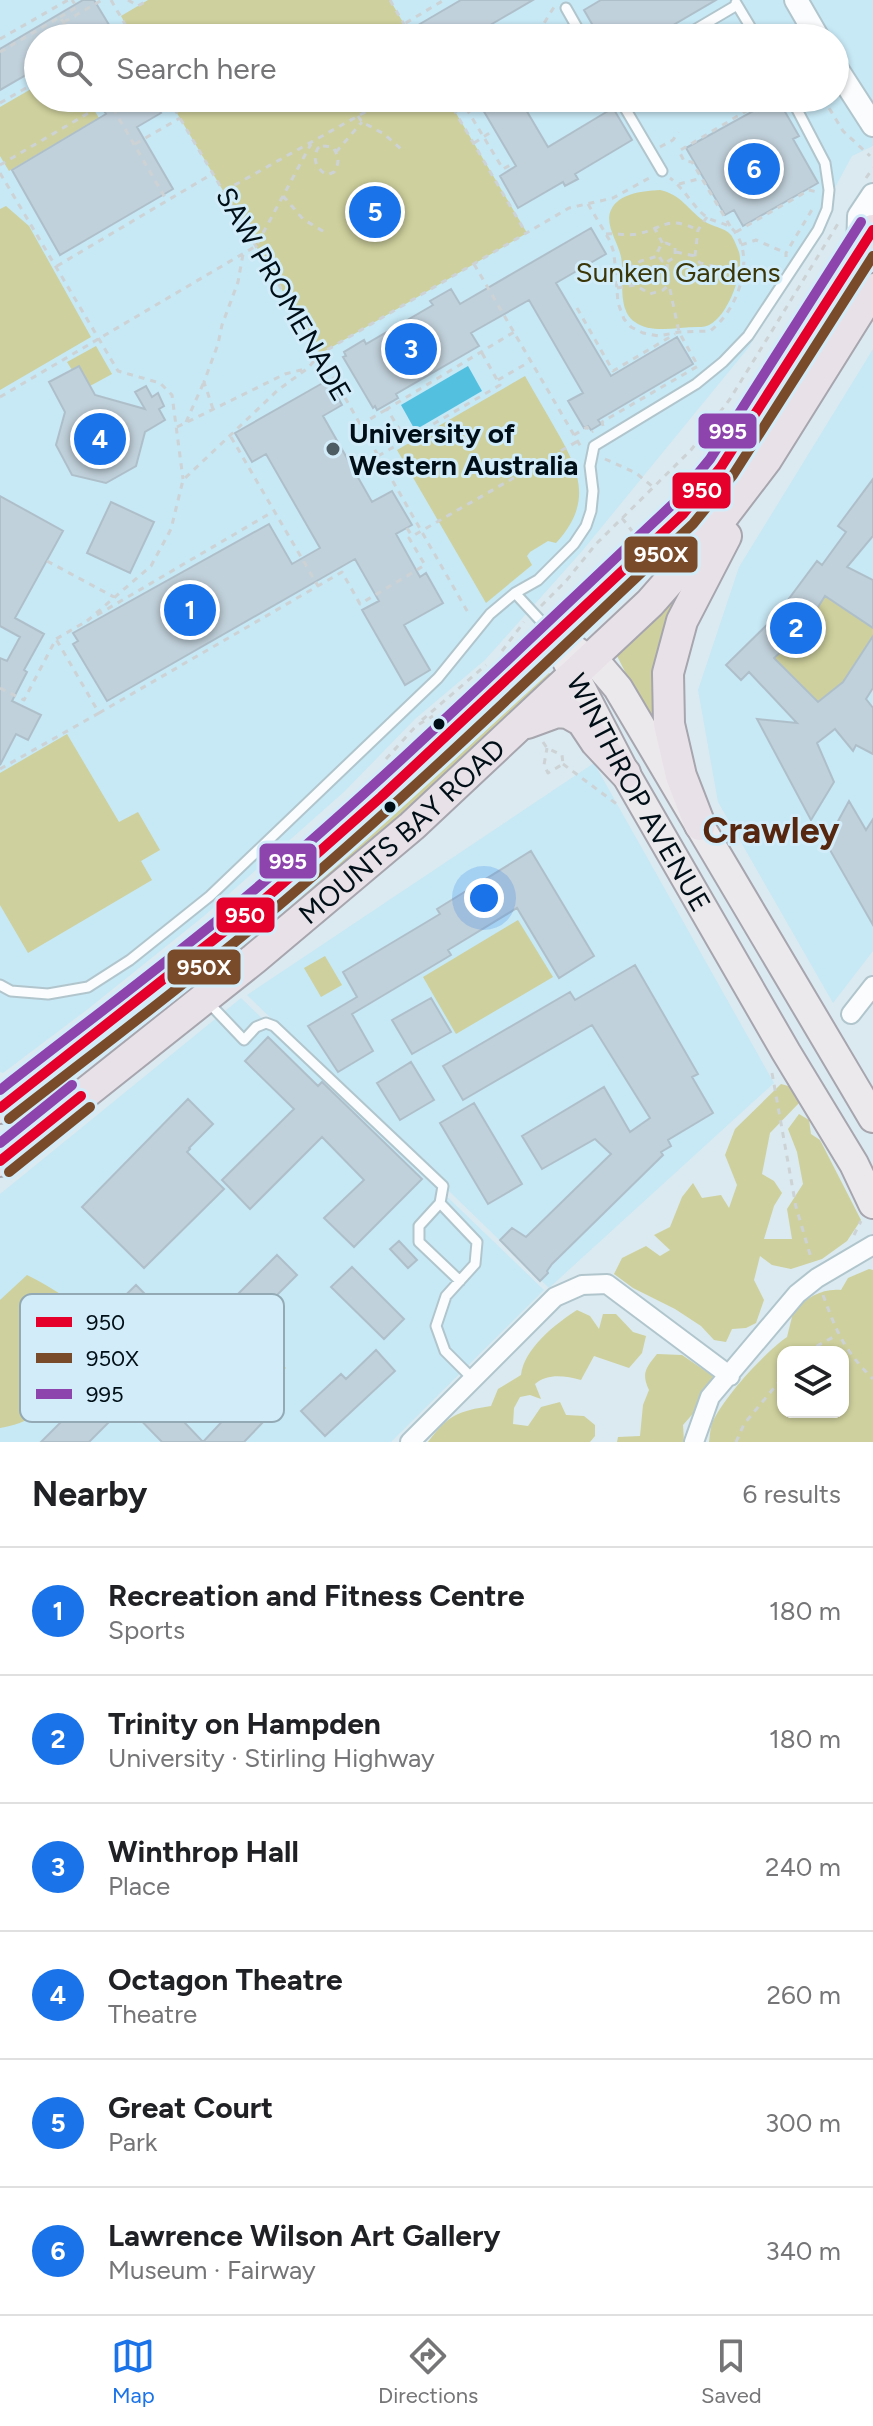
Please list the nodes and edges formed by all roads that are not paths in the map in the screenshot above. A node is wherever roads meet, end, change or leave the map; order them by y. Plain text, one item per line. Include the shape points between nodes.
1 (796, 0) edge
2 (736, 2) edge
3 (566, 8) dead end
4 (575, 24) edge
5 (702, 24) edge
6 (749, 24) edge
7 (810, 24) edge
8 (849, 88) edge
9 (627, 112) edge
10 (798, 112) edge
11 (873, 125) edge
12 (662, 171) road end
13 (869, 188) edge
14 (866, 242) edge
15 (873, 289) edge
16 (766, 460) junction
17 (515, 593) junction
18 (554, 636) junction
19 (582, 668) junction
20 (530, 733) junction
21 (625, 773) junction
22 (700, 825) junction
23 (0, 985) edge
24 (873, 986) edge
25 (205, 999) junction
26 (851, 1014) dead end
27 (34, 1081) junction
28 (0, 1086) edge
29 (0, 1108) edge
30 (873, 1118) edge
31 (0, 1161) edge
32 (440, 1203) junction
33 (873, 1204) edge
34 (873, 1245) edge
35 (460, 1281) junction
36 (730, 1376) junction
37 (473, 1379) junction
38 (410, 1442) edge
39 (694, 1442) edge

1 - 7 street
2 - 5 lane
2 - 6 lane
3 - 4 lane
8 - 11 street
9 - 12 lane
10 - 17 lane via 828,179 827,209 818,230 763,316 723,362 594,446 586,526 538,580
13 - 14 street via 859,216
14 - 18 highway, MOUNTS BAY ROAD via 721,467 683,514
15 - 16 highway
16 - 19 highway, MOUNTS BAY ROAD via 675,576
16 - 22 highway via 692,599 668,673 669,724
17 - 18 lane
17 - 23 lane via 490,614 438,678 270,840 130,960 88,987 48,994
18 - 19 main road, WINTHROP AVENUE
18 - 27 highway, MOUNTS BAY ROAD via 259,904
19 - 20 highway, MOUNTS BAY ROAD
19 - 21 main road, WINTHROP AVENUE
19 - 22 main road, WINTHROP AVENUE via 601,668 618,688
20 - 21 highway via 557,712 568,713 582,721
20 - 25 highway, MOUNTS BAY ROAD
21 - 33 main road, WINTHROP AVENUE
22 - 30 main road, WINTHROP AVENUE
24 - 26 street
25 - 31 highway, MOUNTS BAY ROAD
25 - 32 lane via 244,1040 256,1027 274,1026 443,1186
27 - 28 highway
27 - 29 highway, MOUNTS BAY ROAD
32 - 35 lane via 477,1242 475,1264
32 - 35 lane via 419,1226 419,1242
34 - 36 street via 797,1294
35 - 37 lane via 446,1296 436,1326 445,1351
36 - 37 street via 607,1284 582,1285 555,1297
36 - 39 street via 710,1397
37 - 38 street

